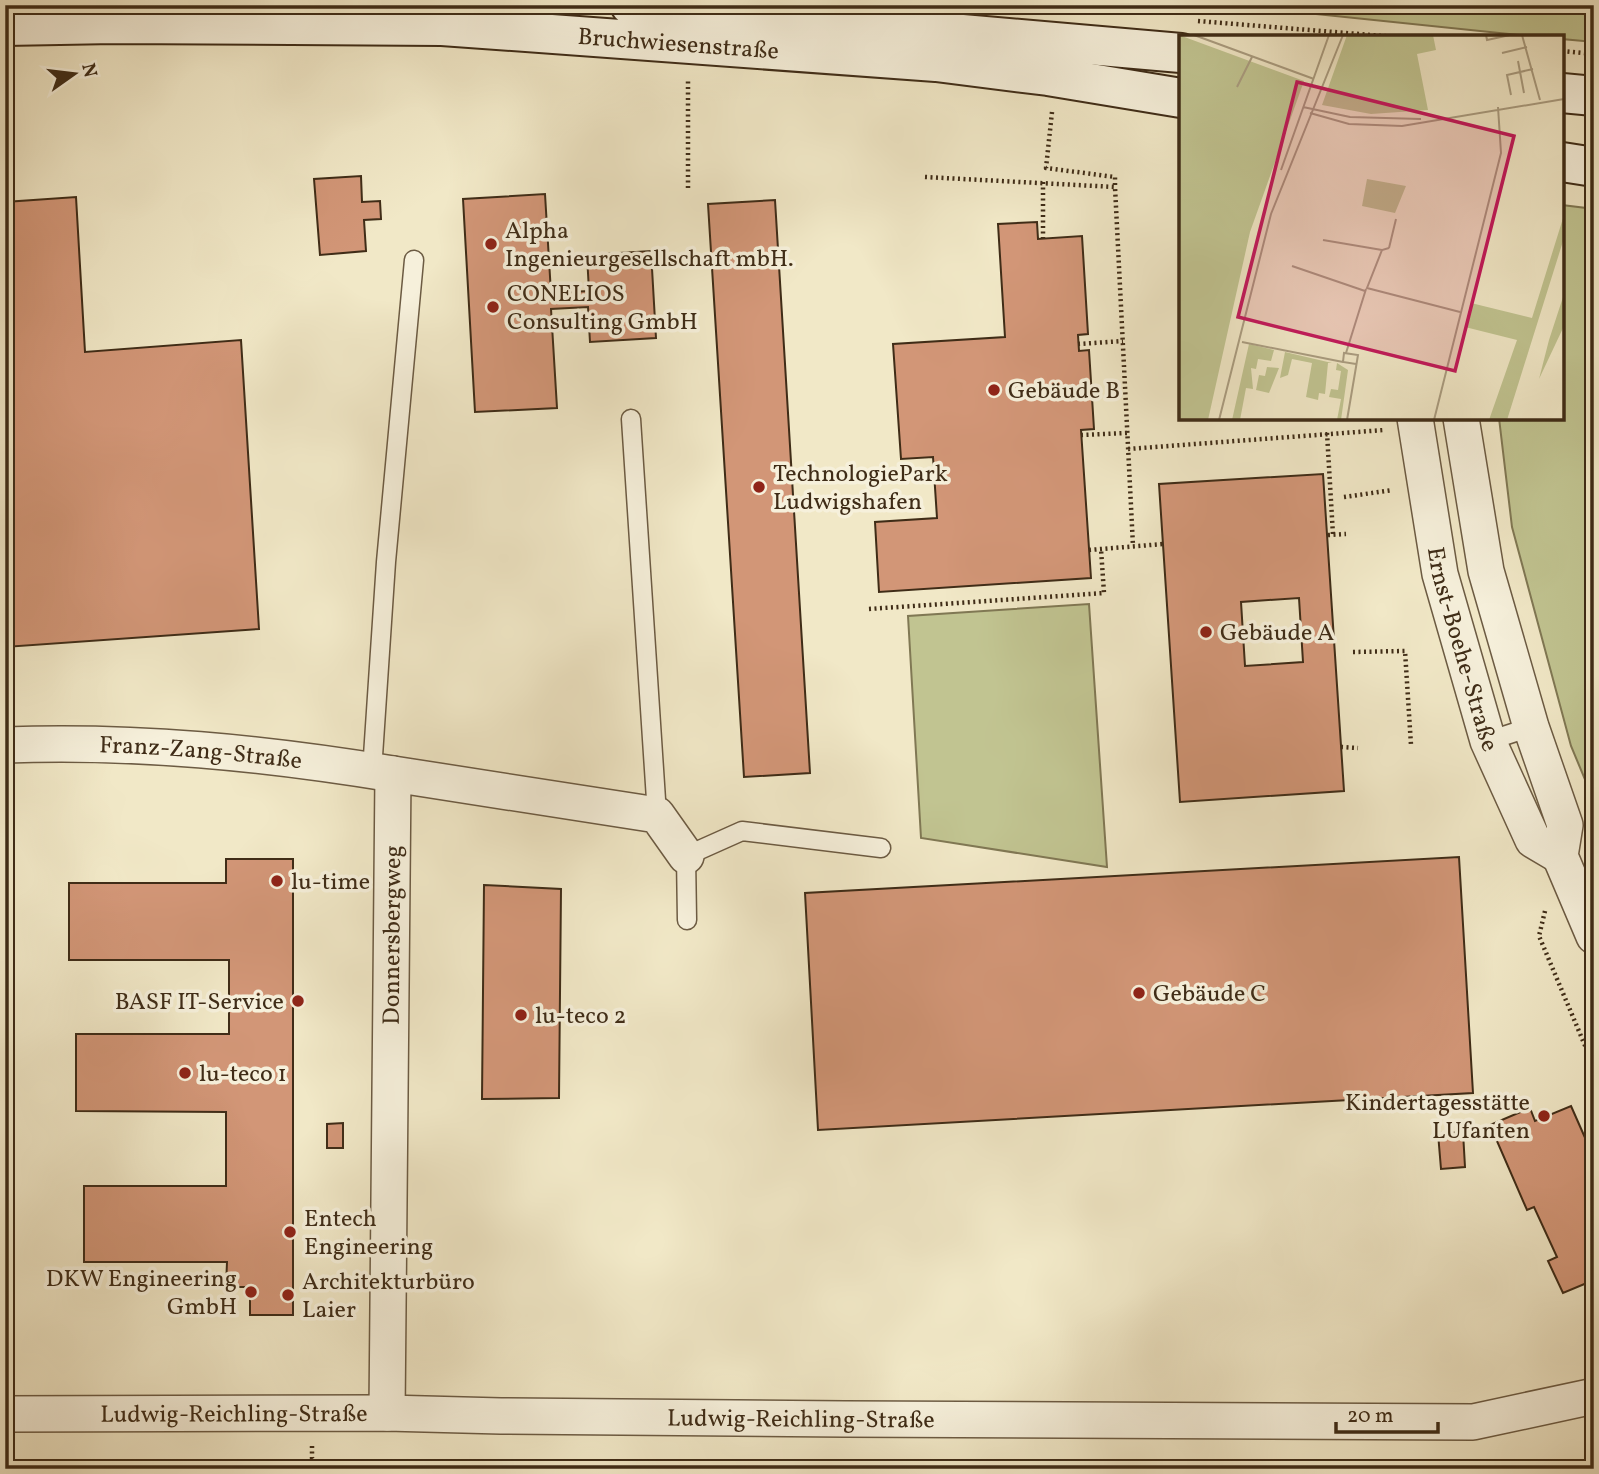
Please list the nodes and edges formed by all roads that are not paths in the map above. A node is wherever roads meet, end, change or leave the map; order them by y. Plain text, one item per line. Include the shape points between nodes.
1 (630, 5) edge
2 (5, 26) edge
3 (1179, 53) edge
4 (1564, 93) edge
5 (1594, 96) edge
6 (1179, 98) edge
7 (1564, 162) edge
8 (1594, 167) edge
9 (414, 260) dead end
10 (631, 419) dead end
11 (1461, 420) edge
12 (1416, 423) edge
13 (1531, 727) junction
14 (1488, 741) junction
15 (5, 745) edge
16 (383, 772) junction
17 (657, 816) junction
18 (881, 848) dead end
19 (686, 856) junction
20 (1560, 856) junction
21 (687, 920) dead end
22 (1594, 936) edge
23 (1594, 1396) edge
24 (387, 1413) junction
25 (5, 1414) edge

1 - 3 main road, Bruchwiesenstraße
2 - 6 main road, Bruchwiesenstraße via 442,26 936,62
4 - 5 main road
7 - 8 main road
9 - 16 lane via 386,562
10 - 17 lane
11 - 13 street, Ernst-Boehe-Straße via 1486,571
12 - 14 street, Ernst-Boehe-Straße via 1440,574
13 - 14 lane
13 - 20 street, Ernst-Boehe-Straße via 1565,825
14 - 20 street, Ernst-Boehe-Straße via 1533,840
15 - 16 street, Franz-Zang-Straße via 210,749
16 - 17 street
16 - 24 street, Donnersbergweg
17 - 19 street
18 - 19 lane via 742,831
19 - 21 lane
20 - 22 street, Ernst-Boehe-Straße
23 - 24 street, Ludwig-Reichling-Straße via 1473,1422
24 - 25 street, Ludwig-Reichling-Straße

